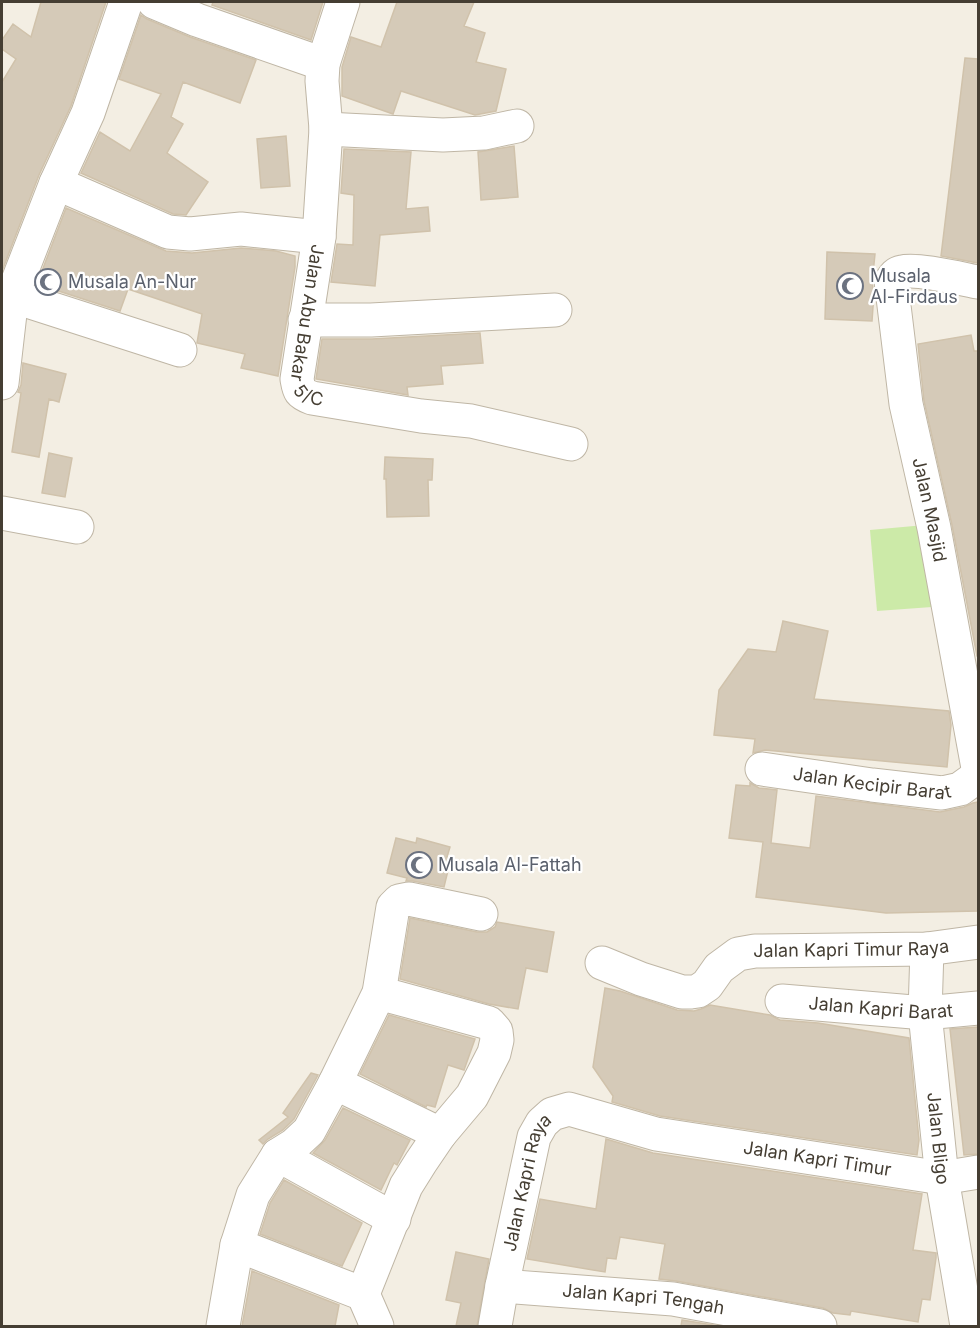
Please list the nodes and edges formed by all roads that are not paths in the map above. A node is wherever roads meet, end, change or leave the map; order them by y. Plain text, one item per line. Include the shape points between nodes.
1 (126, 2) edge
2 (154, 2) edge
3 (343, 2) edge
4 (200, 11) edge
5 (323, 64) junction
6 (517, 126) dead end
7 (326, 129) junction
8 (56, 183) junction
9 (319, 237) junction
10 (978, 282) edge
11 (12, 296) junction
12 (555, 310) dead end
13 (305, 320) junction
14 (180, 350) dead end
15 (2, 383) edge
16 (571, 444) dead end
17 (2, 513) edge
18 (76, 527) dead end
19 (978, 768) edge
20 (762, 769) dead end
21 (978, 776) edge
22 (481, 914) dead end
23 (978, 942) edge
24 (927, 949) junction
25 (602, 963) dead end
26 (379, 993) junction
27 (782, 1001) dead end
28 (978, 1008) edge
29 (925, 1013) junction
30 (335, 1083) junction
31 (440, 1134) junction
32 (656, 1134) joint
33 (278, 1155) junction
34 (978, 1172) edge
35 (942, 1178) junction
36 (394, 1219) junction
37 (237, 1245) junction
38 (502, 1286) junction
39 (363, 1294) junction
40 (669, 1313) edge
41 (223, 1326) edge
42 (377, 1326) edge
43 (495, 1326) edge
44 (820, 1326) edge
45 (967, 1326) edge

1 - 8 street via 88,113
2 - 4 street
3 - 5 street, Jalan Abu Bakar 5/C
4 - 5 street
5 - 7 street, Jalan Abu Bakar 5/C
6 - 7 street via 443,135
7 - 9 street, Jalan Abu Bakar 5/C
8 - 9 street via 168,232 241,229
8 - 11 street
9 - 13 street, Jalan Abu Bakar 5/C
10 - 19 street, Jalan Masjid via 903,271 891,280 906,404 934,528
11 - 14 street
11 - 15 street
12 - 13 street
13 - 16 street, Jalan Abu Bakar 5/C via 297,379 303,395 412,415 471,421
17 - 18 street
20 - 21 street, Jalan Kecipir Barat via 942,793 960,789
22 - 26 street via 409,899 399,901 393,906
23 - 24 street, Jalan Kapri Timur Raya
24 - 25 street, Jalan Kapri Timur Raya via 738,954 719,968 707,985 691,992 641,979
24 - 29 street, Jalan Bligo
26 - 30 street
26 - 31 street via 489,1023 496,1031 494,1053 472,1096
27 - 29 street, Jalan Kapri Barat
28 - 29 street, Jalan Kapri Barat
29 - 35 street, Jalan Bligo
30 - 31 street
30 - 33 street via 309,1131
31 - 36 street via 406,1186
32 - 35 street, Jalan Kapri Timur
32 - 38 street, Jalan Kapri Raya via 569,1109 552,1114 542,1123 534,1137
33 - 36 street
33 - 37 street via 253,1195
34 - 35 street, Jalan Kapri Timur
35 - 45 street, Jalan Bligo
36 - 39 street
37 - 39 street
37 - 41 street
38 - 40 street, Jalan Kapri Tengah
38 - 43 street, Jalan Kapri Raya
39 - 42 street
40 - 44 street, Jalan Kapri Tengah

